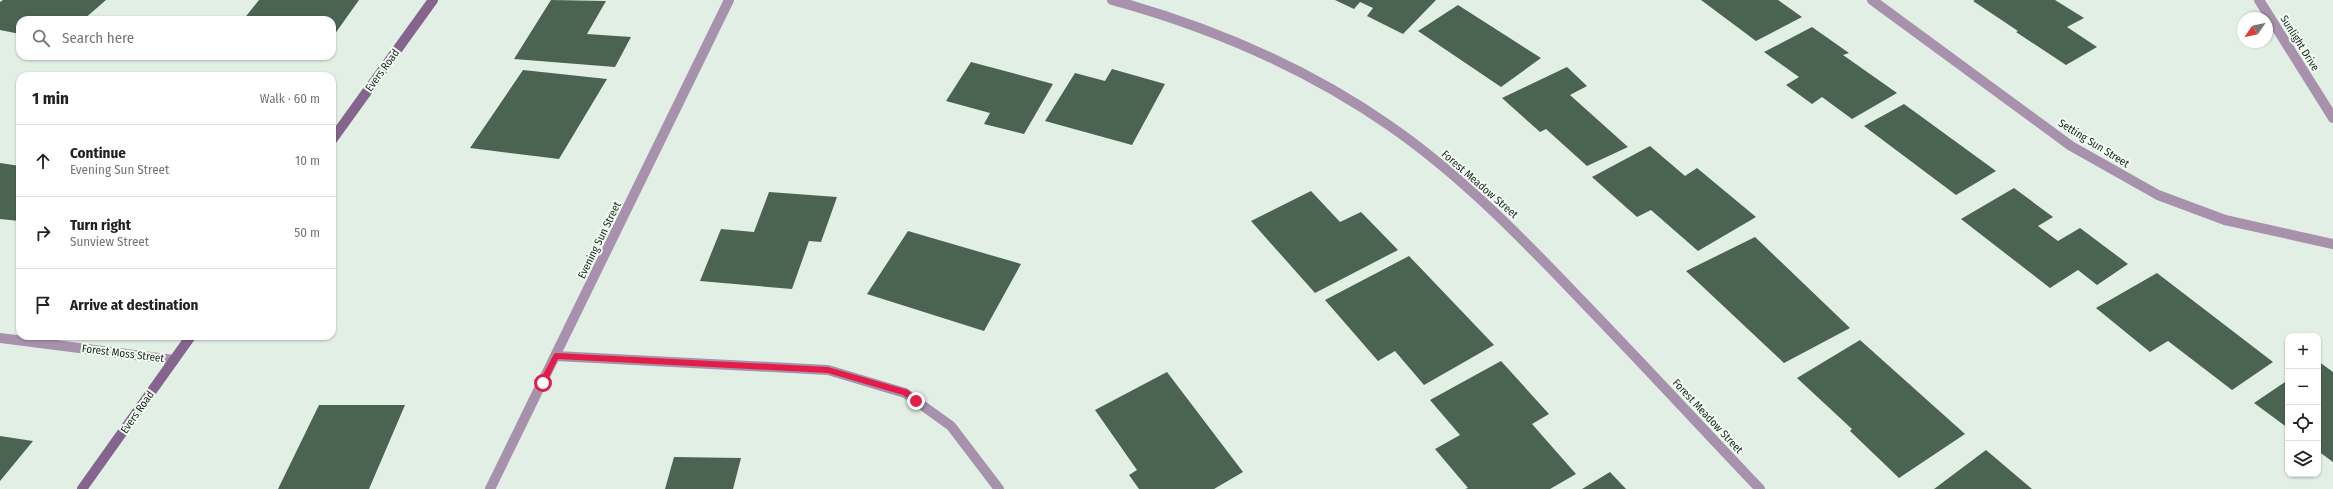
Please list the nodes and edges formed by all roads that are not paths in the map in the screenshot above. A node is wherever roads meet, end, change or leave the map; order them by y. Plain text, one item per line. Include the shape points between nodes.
1 (433, 0) edge
2 (729, 0) edge
3 (1112, 0) edge
4 (1872, 0) edge
5 (2259, 0) edge
6 (2333, 118) edge
7 (336, 134) edge
8 (2333, 244) edge
9 (0, 338) edge
10 (188, 340) edge
11 (556, 356) junction
12 (174, 360) junction
13 (82, 489) edge
14 (490, 489) edge
15 (999, 489) edge
16 (1760, 489) edge

1 - 7 main road, Evers Road
2 - 11 street, Evening Sun Street
3 - 16 street, Forest Meadow Street via 1203,28 1267,55 1330,88 1391,126 1450,172 1517,232
4 - 8 street, Setting Sun Street via 2071,146 2145,188 2225,220
5 - 6 street, Sunlight Drive
9 - 12 street, Forest Moss Street
10 - 12 main road, Evers Road
11 - 14 street, Evening Sun Street
11 - 15 street via 828,370 905,393 951,426
12 - 13 main road, Evers Road

